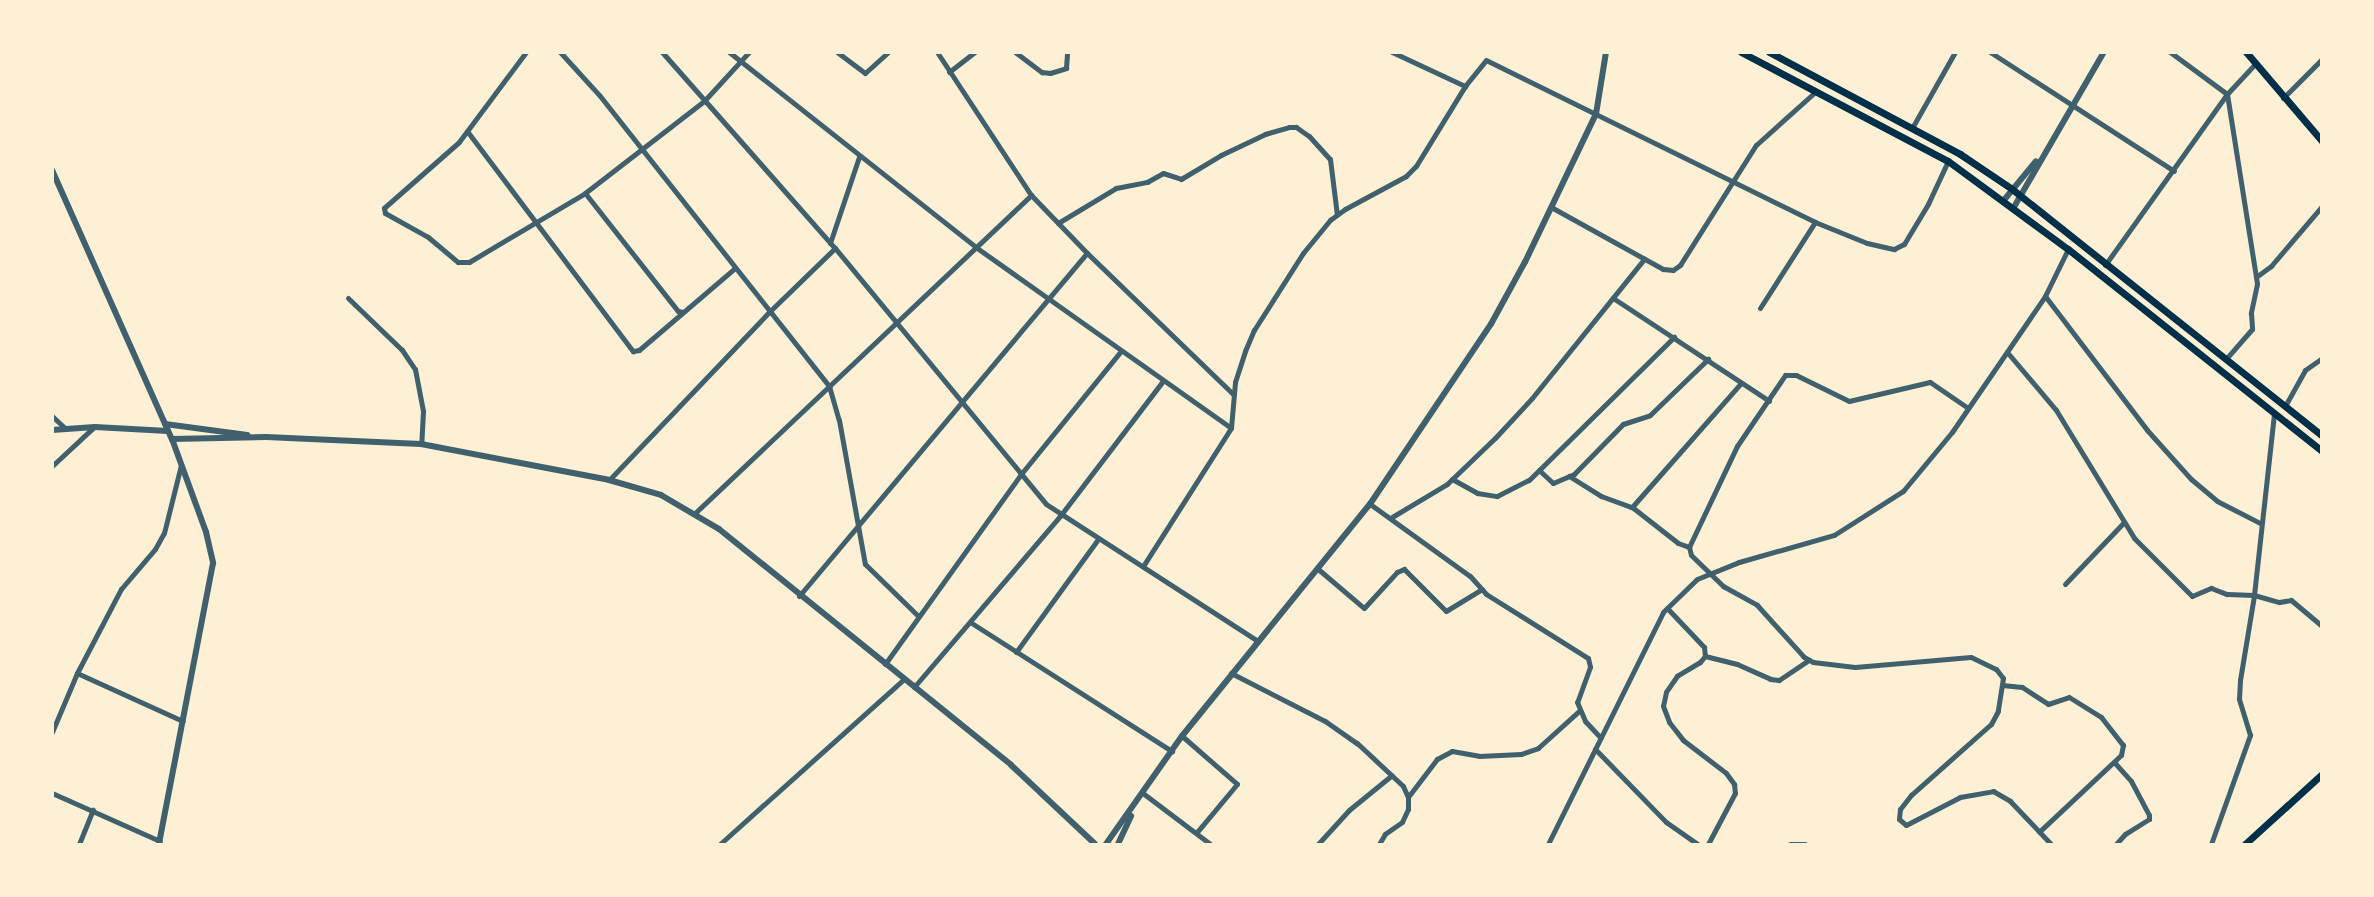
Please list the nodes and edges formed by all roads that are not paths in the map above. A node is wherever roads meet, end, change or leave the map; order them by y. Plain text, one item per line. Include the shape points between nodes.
1 (526, 52) edge
2 (560, 52) edge
3 (662, 52) edge
4 (729, 52) edge
5 (749, 52) edge
6 (837, 52) edge
7 (888, 52) edge
8 (937, 52) edge
9 (975, 52) edge
10 (1015, 52) edge
11 (1067, 52) edge
12 (1392, 52) edge
13 (1606, 52) edge
14 (1741, 52) edge
15 (1955, 52) edge
16 (1990, 52) edge
17 (2104, 52) edge
18 (2170, 52) edge
19 (2246, 52) edge
20 (1774, 54) edge
21 (2322, 59) edge
22 (741, 62) junction
23 (2255, 64) junction
24 (949, 72) junction
25 (1465, 86) junction
26 (1815, 92) junction
27 (2227, 94) junction
28 (2283, 97) junction
29 (704, 101) junction
30 (2071, 107) junction
31 (1596, 114) junction
32 (1912, 128) junction
33 (467, 131) junction
34 (2322, 141) edge
35 (642, 150) junction
36 (2041, 156) junction
37 (859, 157) junction
38 (1948, 160) junction
39 (52, 170) edge
40 (2174, 172) junction
41 (1732, 179) junction
42 (2011, 189) junction
43 (585, 193) junction
44 (1031, 195) junction
45 (2021, 196) junction
46 (2004, 200) junction
47 (1551, 206) junction
48 (2322, 206) edge
49 (2014, 207) junction
50 (1337, 215) junction
51 (538, 222) junction
52 (1815, 222) junction
53 (1058, 223) junction
54 (832, 245) junction
55 (977, 248) junction
56 (2068, 249) junction
57 (1087, 253) junction
58 (1644, 259) junction
59 (2105, 265) junction
60 (735, 268) junction
61 (2256, 277) junction
62 (2045, 296) junction
63 (348, 298) dead end
64 (1613, 298) junction
65 (1049, 301) junction
66 (1760, 308) dead end
67 (683, 312) junction
68 (769, 312) junction
69 (897, 323) junction
70 (1674, 337) junction
71 (1120, 352) junction
72 (2007, 352) junction
73 (2322, 358) edge
74 (1708, 359) junction
75 (2226, 359) junction
76 (1163, 382) junction
77 (1741, 383) junction
78 (829, 386) junction
79 (1234, 396) junction
80 (961, 401) junction
81 (1769, 401) junction
82 (2285, 406) junction
83 (1968, 408) junction
84 (2274, 413) junction
85 (52, 416) edge
86 (165, 424) junction
87 (94, 427) junction
88 (65, 428) junction
89 (1231, 428) junction
90 (52, 430) edge
91 (169, 431) junction
92 (2322, 436) edge
93 (266, 437) junction
94 (172, 439) junction
95 (421, 444) junction
96 (2322, 451) edge
97 (181, 465) junction
98 (52, 466) edge
99 (1539, 470) junction
100 (1021, 474) junction
101 (1569, 477) junction
102 (609, 480) junction
103 (1452, 480) junction
104 (1370, 504) junction
105 (1632, 507) junction
106 (695, 513) junction
107 (1060, 516) junction
108 (1392, 517) junction
109 (2123, 523) junction
110 (2260, 523) junction
111 (857, 524) junction
112 (1098, 539) junction
113 (1689, 547) junction
114 (1143, 566) junction
115 (1318, 569) junction
116 (1711, 574) junction
117 (2065, 584) dead end
118 (1482, 589) junction
119 (2254, 594) junction
120 (799, 596) junction
121 (1667, 608) junction
122 (917, 615) junction
123 (970, 622) junction
124 (2322, 626) edge
125 (1258, 641) junction
126 (1016, 652) junction
127 (1705, 656) junction
128 (1809, 660) junction
129 (885, 664) junction
130 (77, 673) junction
131 (1231, 674) junction
132 (904, 679) junction
133 (2002, 685) junction
134 (914, 687) junction
135 (1579, 710) junction
136 (183, 721) junction
137 (55, 722) edge
138 (52, 732) edge
139 (1182, 736) junction
140 (1601, 738) junction
141 (1595, 749) junction
142 (1171, 751) junction
143 (2114, 762) junction
144 (2322, 774) edge
145 (1392, 775) junction
146 (52, 793) edge
147 (1144, 794) junction
148 (1408, 797) junction
149 (1134, 808) junction
150 (93, 810) junction
151 (1197, 832) junction
152 (2039, 832) junction
153 (159, 843) edge
154 (79, 845) edge
155 (720, 845) edge
156 (1095, 845) edge
157 (1105, 845) edge
158 (1118, 845) edge
159 (1210, 845) edge
160 (1318, 845) edge
161 (1379, 845) edge
162 (1548, 845) edge
163 (1698, 845) edge
164 (1708, 845) edge
165 (1790, 845) edge
166 (1805, 845) edge
167 (2051, 845) edge
168 (2116, 845) edge
169 (2211, 845) edge
170 (2245, 845) edge

1 - 33 street
2 - 35 street
3 - 29 street
4 - 22 street
5 - 22 street
6 - 7 street via 865,73
8 - 24 street
9 - 24 street
10 - 11 street via 1050,73 1066,68
12 - 25 street
13 - 31 street
14 - 26 main road
15 - 32 street
16 - 30 street
17 - 30 street
18 - 27 street
19 - 23 main road
20 - 32 main road
21 - 28 street
22 - 29 street
22 - 37 street
23 - 27 street
23 - 28 main road
24 - 44 street
25 - 31 street via 1490,60
25 - 50 street via 1416,166
26 - 38 main road
26 - 41 street via 1770,130
27 - 40 street
27 - 61 street
28 - 34 main road
29 - 35 street
29 - 54 street
30 - 36 street
30 - 40 street
31 - 41 street
31 - 47 street
32 - 42 main road
33 - 51 street
33 - 51 street via 390,201 386,213 463,264
35 - 43 street
35 - 60 street
36 - 42 street
36 - 45 street
37 - 54 street
37 - 55 street
38 - 46 main road
38 - 52 street via 1928,204 1900,247 1867,243
39 - 86 street
40 - 59 street
41 - 52 street
41 - 58 street via 1680,265 1663,269
42 - 45 main road
42 - 46 street
43 - 51 street
43 - 67 street
44 - 53 street
44 - 55 street
45 - 49 street
45 - 59 main road
46 - 49 main road
47 - 58 street
47 - 104 street via 1491,324
48 - 61 street
49 - 56 main road
50 - 53 street via 1330,159 1309,136 1289,127 1221,155 1181,179 1163,173 1147,182 1116,187
50 - 79 street via 1303,253 1254,330 1239,367
51 - 67 street via 634,351
52 - 66 street
53 - 57 street
54 - 68 street
54 - 69 street
55 - 65 street
55 - 69 street
56 - 62 street
56 - 84 main road
57 - 65 street
57 - 79 street
58 - 64 street
59 - 75 main road
60 - 67 street
60 - 68 street
61 - 75 street via 2252,329
62 - 72 street
62 - 110 street via 2169,456 2204,492
63 - 95 street via 402,350 415,369 423,411
64 - 70 street
64 - 103 street via 1532,398
65 - 71 street
65 - 80 street
68 - 78 street
68 - 102 street
69 - 78 street
69 - 80 street
70 - 74 street
70 - 99 street
71 - 76 street
71 - 100 street
72 - 83 street
72 - 109 street via 2056,410
73 - 82 street via 2305,370
74 - 77 street
74 - 101 street via 1650,415 1623,424
75 - 82 main road
76 - 89 street
76 - 107 street
77 - 81 street
77 - 105 street
78 - 106 street
78 - 111 street
79 - 89 street
80 - 100 street
80 - 111 street
81 - 83 street via 1782,378 1790,374 1849,401 1930,382
81 - 113 street via 1737,446
82 - 92 main road
83 - 116 street via 1903,491 1835,535
84 - 96 main road
84 - 110 street
85 - 88 street
86 - 91 street
86 - 93 street
87 - 88 street
87 - 91 street
87 - 98 street
88 - 90 street
89 - 114 street
91 - 94 street
93 - 94 street
93 - 95 street
94 - 97 street
95 - 102 street
97 - 130 street via 164,533 121,589
97 - 136 street via 214,563
99 - 101 street via 1550,482
99 - 103 street via 1512,491 1497,496 1477,493
100 - 107 street
100 - 122 street
101 - 105 street
102 - 106 street via 661,495
103 - 108 street
104 - 108 street
104 - 115 street
105 - 113 street
106 - 120 street
107 - 112 street
107 - 123 street
108 - 118 street
109 - 117 street
109 - 119 street via 2192,596 2211,588 2227,594
110 - 119 street
111 - 120 street
111 - 122 street via 869,570
112 - 114 street
112 - 126 street
113 - 116 street via 1691,555
114 - 125 street
115 - 118 street via 1364,608 1404,569 1446,611
115 - 125 street
116 - 121 street via 1697,579
116 - 128 street via 1767,613
118 - 135 street via 1588,658 1590,667 1577,702
119 - 124 street via 2279,602 2295,601
119 - 169 street via 2239,699 2250,735
120 - 129 street
121 - 127 street via 1704,647
121 - 140 street
122 - 129 street
123 - 126 street
123 - 134 street
125 - 131 street
126 - 142 street
127 - 128 street via 1779,680
127 - 164 street via 1677,676 1663,706 1683,740 1734,784 1735,793
128 - 133 street via 1855,667 1971,657 2001,673
129 - 132 street
130 - 136 street
130 - 137 street
131 - 139 street
131 - 145 street via 1325,721
132 - 134 street
132 - 155 street
133 - 143 street via 2022,687 2048,704 2069,696 2101,716 2123,745
133 - 152 street via 1991,724 1911,794 1899,819 1906,825 1960,797 1993,791 2010,801
134 - 156 street via 1011,765
135 - 140 street
135 - 148 street via 1538,748 1521,754 1479,756 1452,751 1437,759
136 - 153 street
137 - 138 street
139 - 142 street
139 - 151 street via 1237,784
140 - 141 street
141 - 162 street
141 - 163 street via 1666,822
142 - 147 street
143 - 152 street
143 - 168 street via 2131,780 2149,815
144 - 170 main road
145 - 148 street
145 - 160 street via 1349,810
146 - 150 street
147 - 149 street
147 - 151 street
148 - 161 street via 1402,822 1385,834
149 - 157 street
149 - 158 street
150 - 153 street
150 - 154 street
151 - 159 street
152 - 167 street
165 - 166 street

